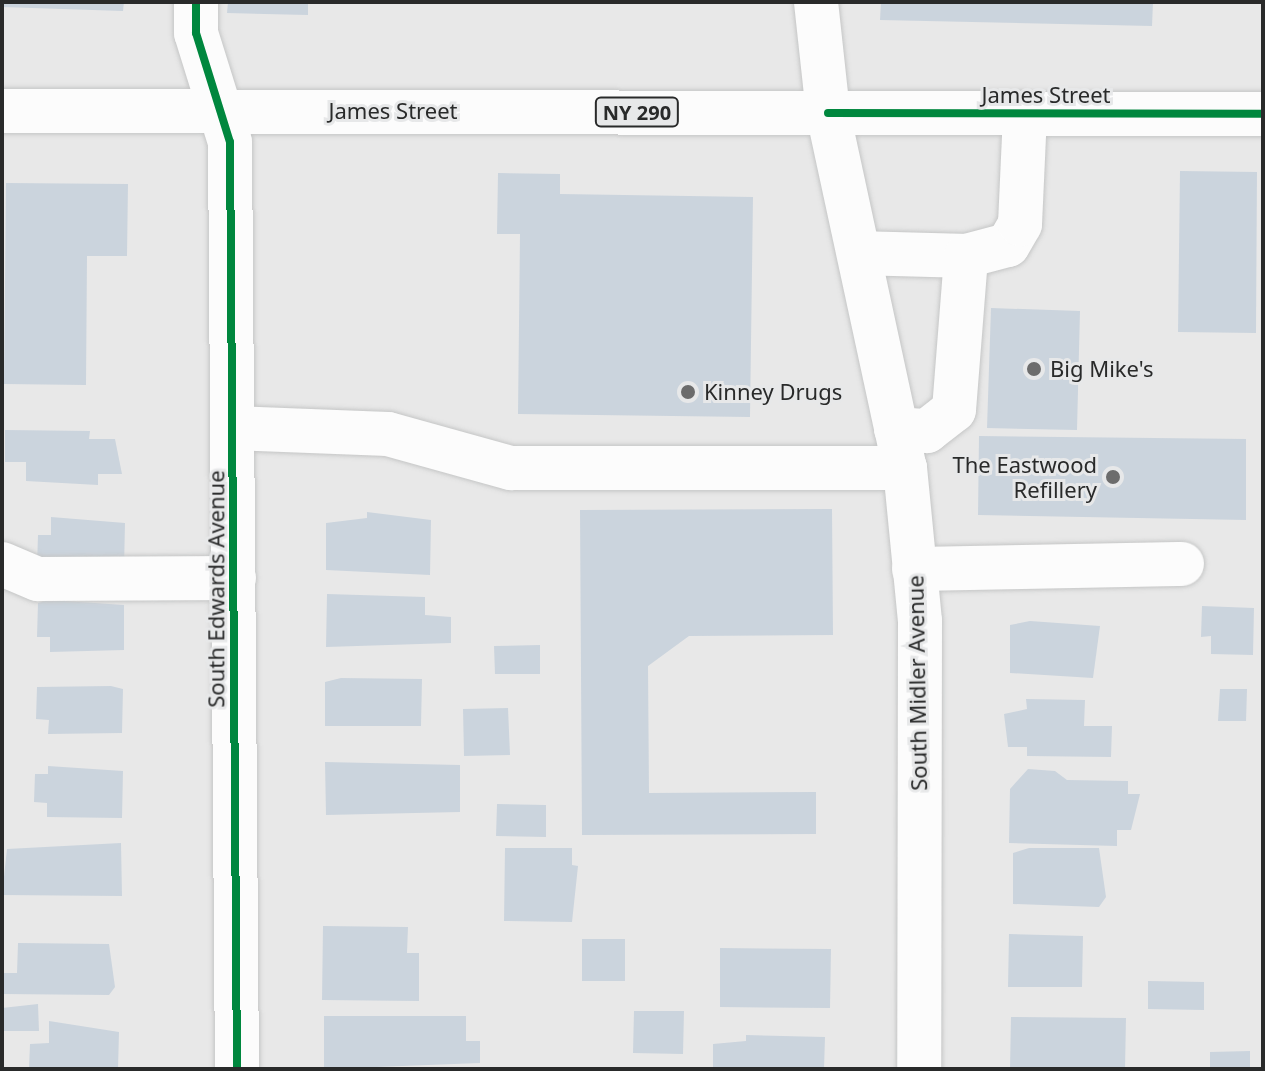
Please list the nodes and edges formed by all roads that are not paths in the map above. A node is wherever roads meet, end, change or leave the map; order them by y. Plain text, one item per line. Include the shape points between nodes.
1 (196, 2) edge
2 (816, 2) edge
3 (223, 110) junction
4 (2, 111) edge
5 (828, 113) junction
6 (1025, 113) junction
7 (1263, 114) edge
8 (859, 253) junction
9 (966, 256) junction
10 (232, 428) junction
11 (901, 448) junction
12 (2, 564) edge
13 (1182, 564) dead end
14 (914, 569) junction
15 (234, 578) junction
16 (237, 1069) edge
17 (919, 1069) edge

1 - 3 main road, South Edwards Avenue via 196,33
2 - 5 main road, South Midler Avenue
3 - 4 main road, James Street / NY 290
3 - 5 main road, James Street / NY 290
3 - 10 main road, South Edwards Avenue via 230,142
5 - 6 main road, James Street / NY 290
5 - 8 main road, South Midler Avenue
6 - 7 main road, James Street / NY 290
6 - 9 main road via 1020,224 1008,245
8 - 9 main road
8 - 11 main road, South Midler Avenue
9 - 11 main road via 954,410
10 - 11 main road via 388,434 511,468
10 - 15 main road, South Edwards Avenue
11 - 14 main road, South Midler Avenue
12 - 15 main road via 38,579
13 - 14 main road
14 - 17 main road, South Midler Avenue
15 - 16 main road, South Edwards Avenue

